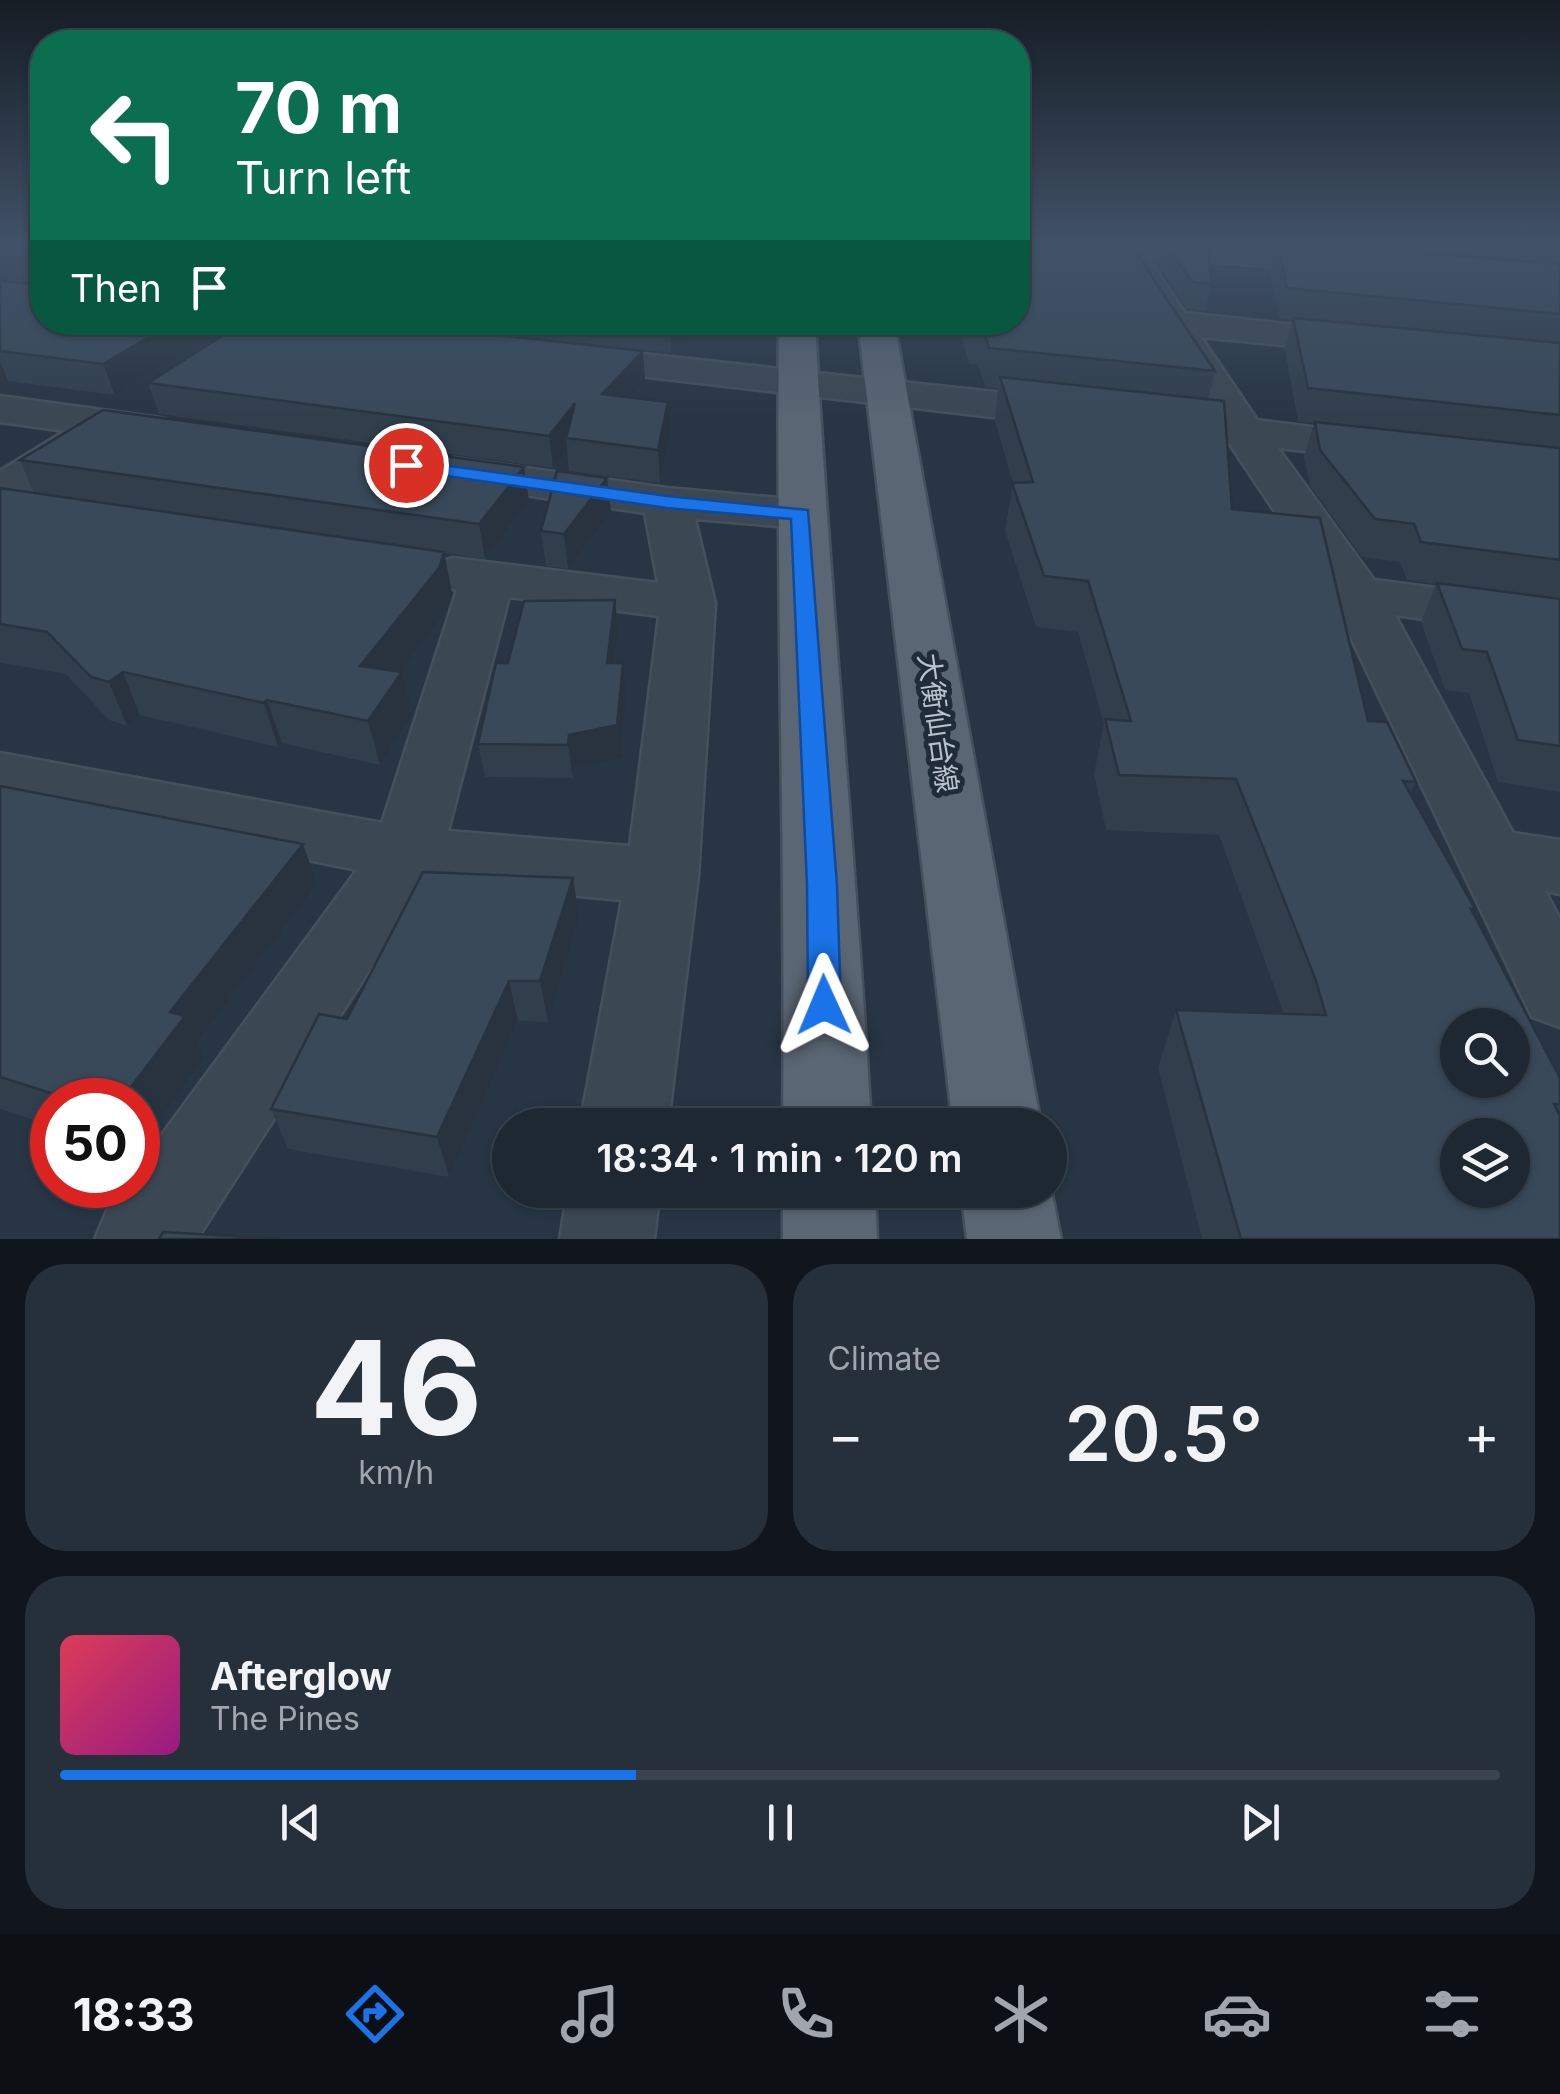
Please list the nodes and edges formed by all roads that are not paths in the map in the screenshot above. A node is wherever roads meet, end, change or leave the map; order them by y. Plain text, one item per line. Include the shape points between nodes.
1 (1159, 302) edge
2 (1172, 323) junction
3 (878, 335) edge
4 (1404, 346) edge
5 (797, 353) edge
6 (532, 354) edge
7 (154, 394) edge
8 (886, 394) junction
9 (0, 409) edge
10 (106, 424) junction
11 (1243, 430) junction
12 (203, 437) edge
13 (1422, 452) edge
14 (416, 467) edge
15 (0, 491) edge
16 (667, 502) junction
17 (0, 507) edge
18 (801, 514) junction
19 (58, 516) edge
20 (409, 568) edge
21 (487, 579) junction
22 (1357, 594) junction
23 (688, 603) junction
24 (1560, 621) edge
25 (4, 780) edge
26 (407, 854) junction
27 (1493, 856) junction
28 (1560, 867) edge
29 (662, 876) junction
30 (1560, 994) edge
31 (627, 1108) edge
32 (827, 1108) edge
33 (994, 1108) edge
34 (611, 1208) edge
35 (829, 1208) edge
36 (1009, 1208) edge
37 (142, 1239) edge
38 (606, 1239) edge
39 (830, 1239) edge
40 (1014, 1239) edge

1 - 2 street
2 - 4 street
2 - 11 street
3 - 8 main road, 大衡仙台線
5 - 6 street
5 - 8 street
5 - 18 main road
7 - 10 street
8 - 11 street
8 - 33 main road, 大衡仙台線
9 - 10 street
10 - 12 street
10 - 15 street
11 - 13 street
11 - 22 street
14 - 16 street
16 - 18 street
16 - 23 street
17 - 19 street
18 - 32 main road
20 - 21 street
21 - 23 street
21 - 26 street
22 - 24 street
22 - 27 street
23 - 29 street
25 - 26 street
26 - 29 street
26 - 37 street
27 - 28 street
27 - 30 street
29 - 31 street
34 - 38 street
35 - 39 main road
36 - 40 main road

